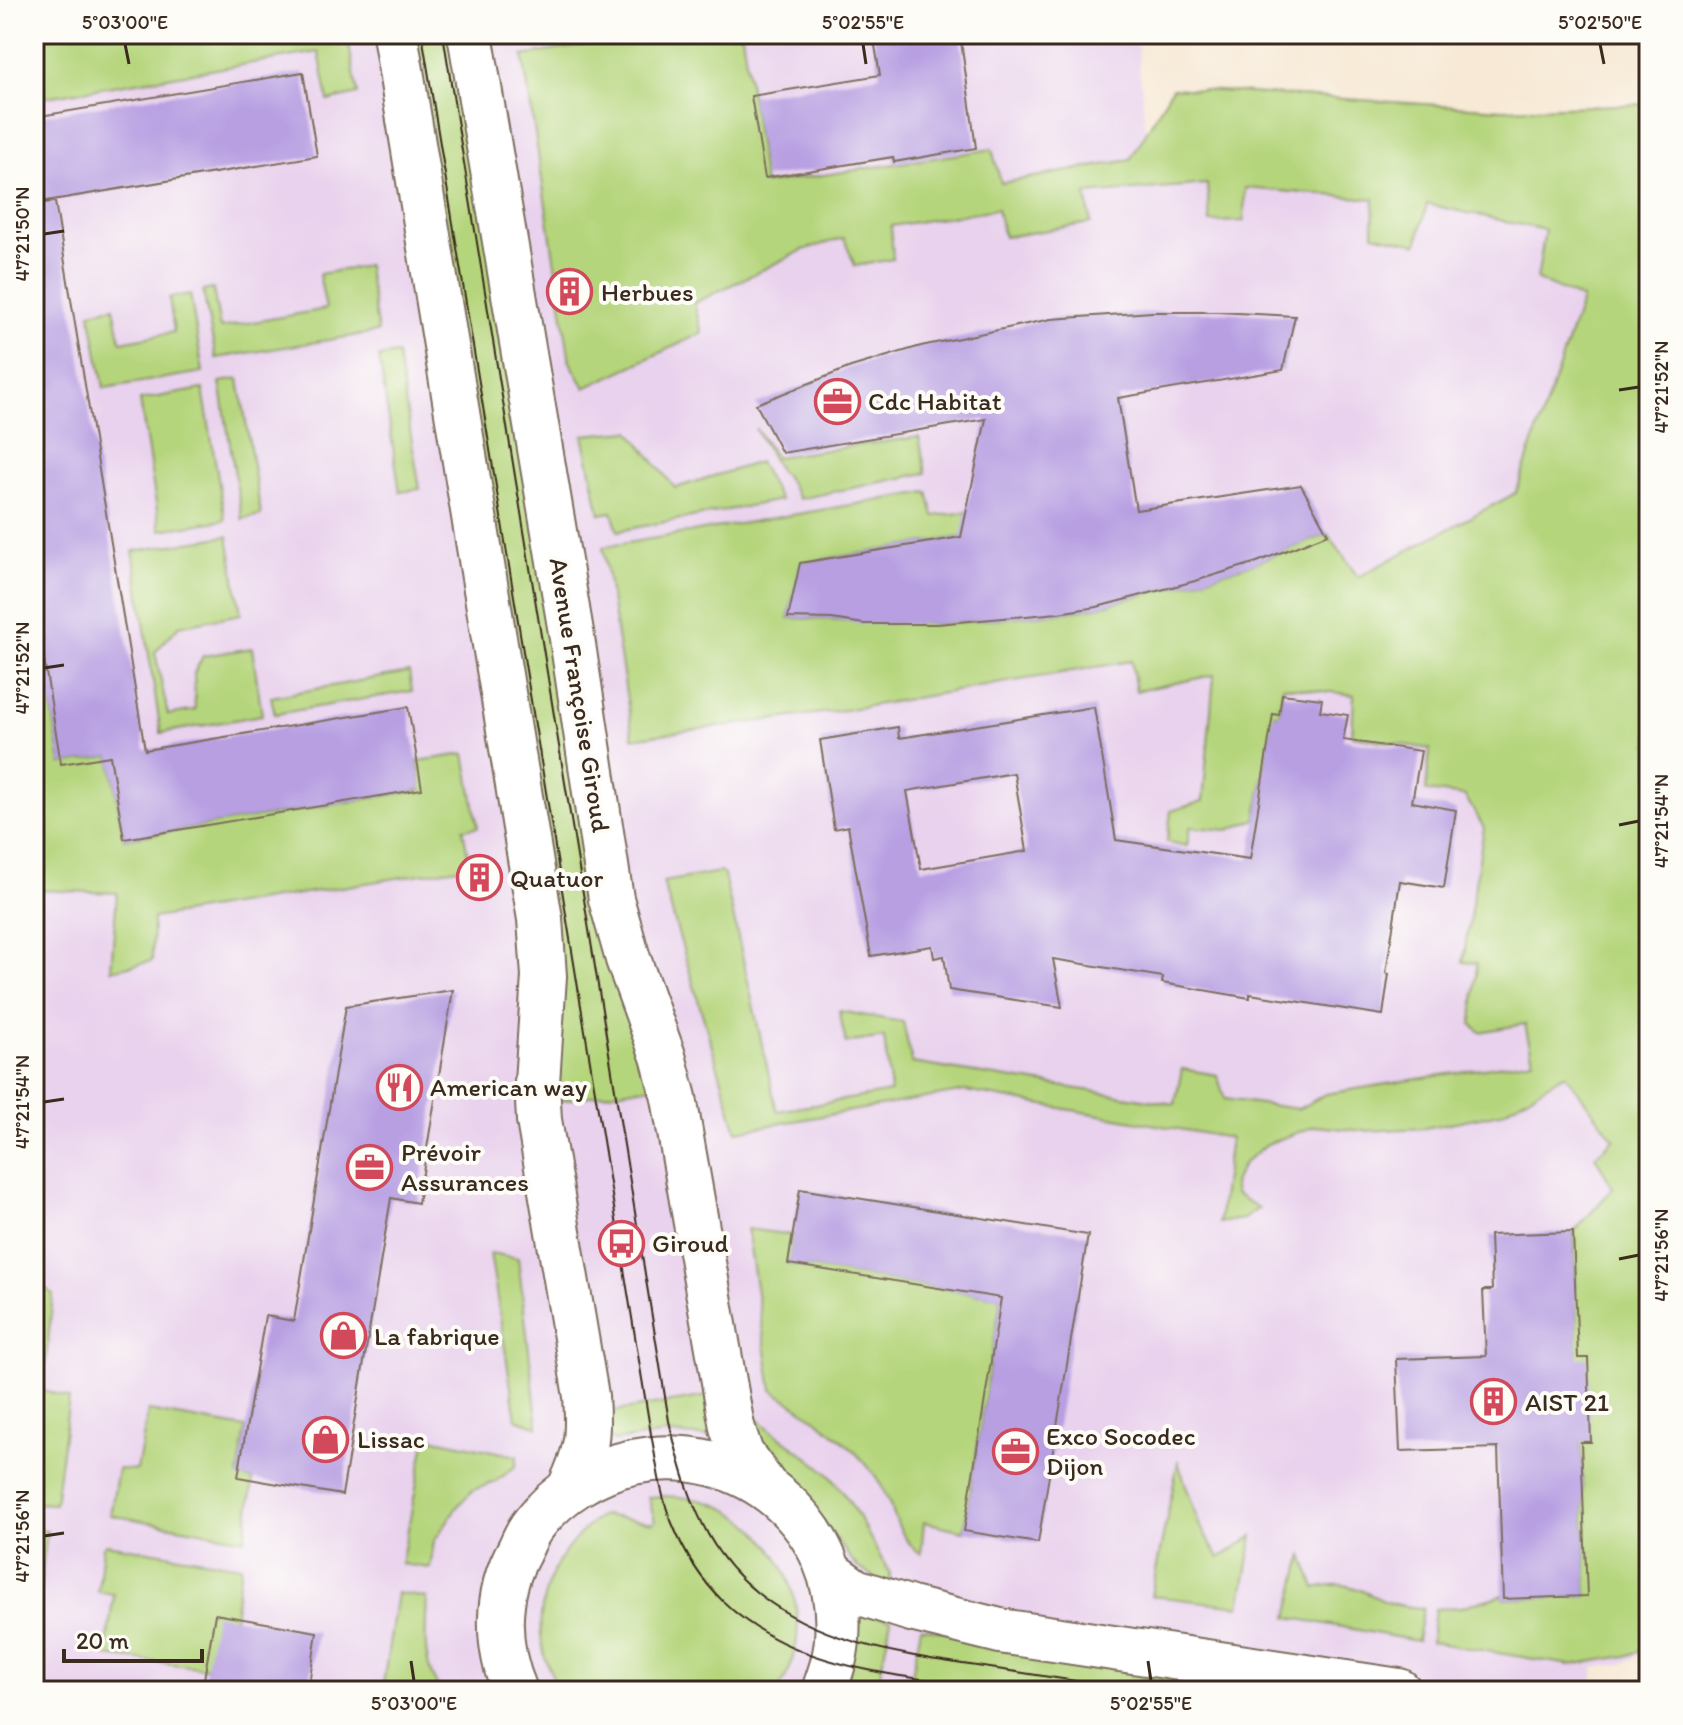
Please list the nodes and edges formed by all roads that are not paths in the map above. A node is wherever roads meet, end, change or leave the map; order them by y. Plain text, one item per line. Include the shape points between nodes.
1 (395, 34) edge
2 (470, 34) edge
3 (763, 1484) junction
4 (569, 1490) junction
5 (830, 1573) junction
6 (515, 1691) edge
7 (824, 1691) edge
8 (1399, 1691) edge

1 - 4 street, Avenue Françoise Giroud via 540,919 544,976 539,1120 589,1433
2 - 3 street, Avenue Françoise Giroud via 611,899 674,1098 732,1427 741,1454
3 - 4 street, Avenue Françoise Giroud via 708,1460 666,1456 609,1467
3 - 5 street, Avenue Françoise Giroud via 799,1518
4 - 6 street, Avenue Françoise Giroud via 533,1525 509,1569 500,1618 505,1668
5 - 7 street, Avenue Françoise Giroud via 838,1636
5 - 8 street via 855,1591 1000,1631

